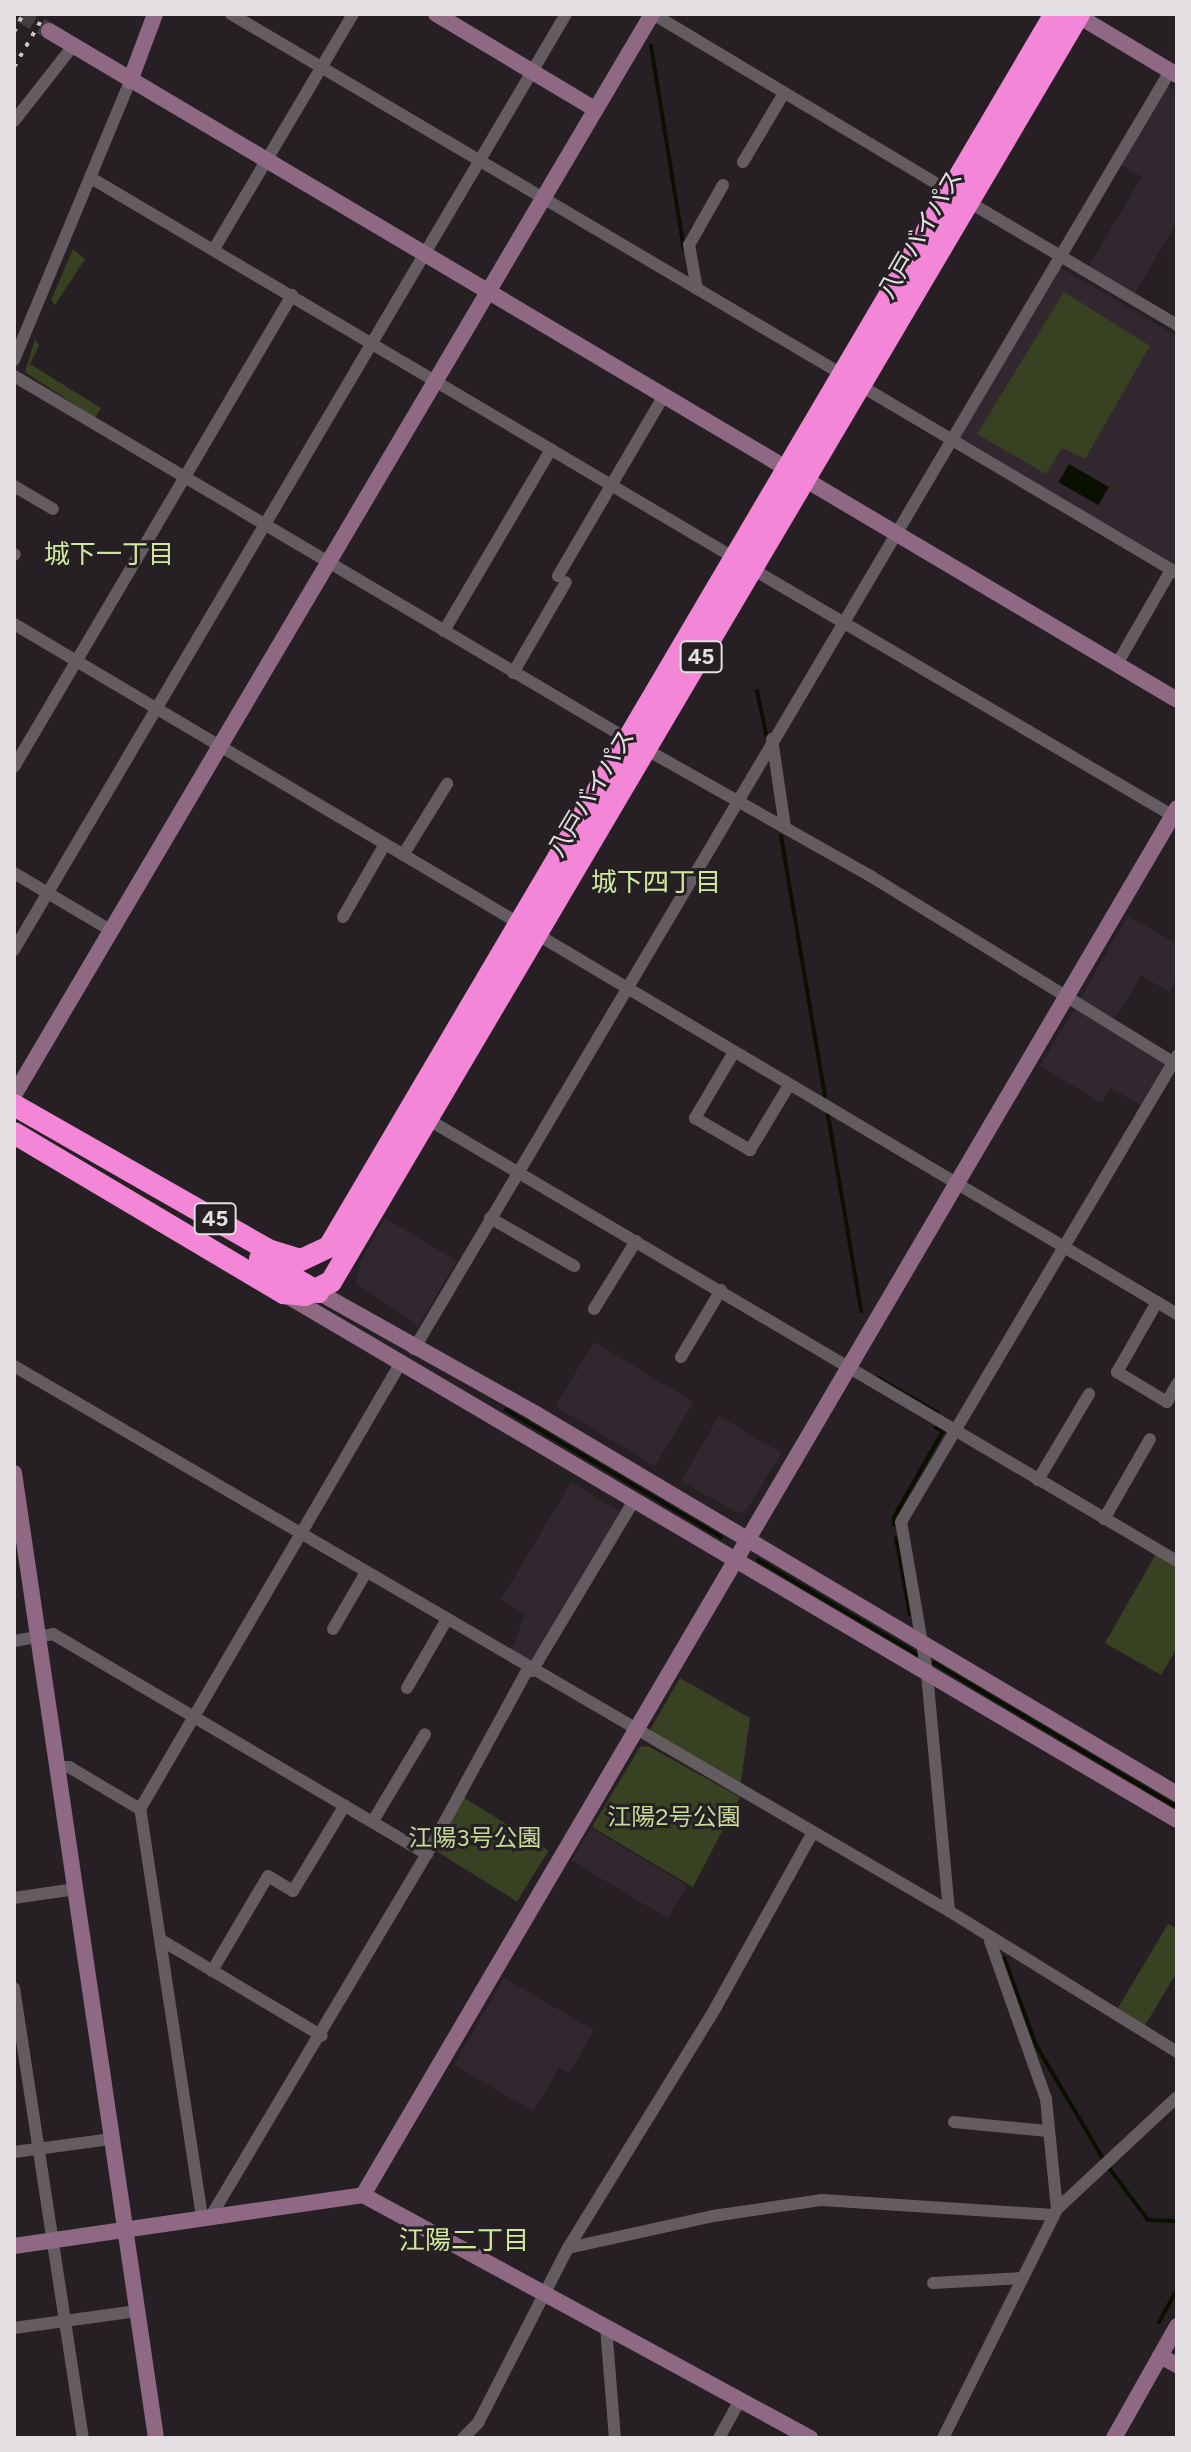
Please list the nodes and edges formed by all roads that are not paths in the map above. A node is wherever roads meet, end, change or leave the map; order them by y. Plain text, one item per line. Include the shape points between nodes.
1 (155, 14) edge
2 (353, 14) edge
3 (436, 14) edge
4 (566, 14) edge
5 (652, 14) edge
6 (1055, 14) edge
7 (1078, 15) edge
8 (240, 16) edge
9 (49, 31) tunnel mouth
10 (73, 46) junction
11 (321, 68) junction
12 (531, 71) junction
13 (1174, 73) edge
14 (130, 81) junction
15 (784, 93) junction
16 (595, 109) junction
17 (14, 121) edge
18 (478, 159) junction
19 (266, 162) junction
20 (743, 162) dead end
21 (91, 178) junction
22 (723, 185) dead end
23 (542, 198) junction
24 (961, 198) junction
25 (214, 249) junction
26 (422, 254) junction
27 (1060, 255) junction
28 (697, 289) junction
29 (487, 292) junction
30 (292, 295) junction
31 (1177, 325) edge
32 (370, 342) junction
33 (14, 360) edge
34 (14, 376) edge
35 (434, 380) junction
36 (853, 381) junction
37 (663, 397) junction
38 (951, 439) junction
39 (551, 449) junction
40 (798, 475) junction
41 (185, 476) junction
42 (612, 485) junction
43 (14, 486) edge
44 (53, 509) dead end
45 (263, 524) junction
46 (893, 534) junction
47 (328, 563) junction
48 (746, 565) junction
49 (1174, 572) edge
50 (842, 621) junction
51 (14, 624) edge
52 (444, 631) junction
53 (76, 661) junction
54 (1117, 664) junction
55 (513, 673) junction
56 (1177, 700) edge
57 (155, 708) junction
58 (772, 739) junction
59 (219, 746) junction
60 (639, 746) junction
61 (14, 767) edge
62 (447, 784) dead end
63 (735, 803) junction
64 (1175, 814) edge
65 (785, 827) junction
66 (385, 844) junction
67 (403, 855) junction
68 (14, 873) edge
69 (47, 893) junction
70 (343, 917) dead end
71 (110, 930) junction
72 (530, 930) junction
73 (14, 950) edge
74 (626, 987) junction
75 (1065, 995) junction
76 (734, 1052) junction
77 (1176, 1061) edge
78 (789, 1085) junction
79 (14, 1095) edge
80 (14, 1105) edge
81 (429, 1120) junction
82 (14, 1133) edge
83 (86, 1147) junction
84 (517, 1171) junction
85 (955, 1182) junction
86 (490, 1218) junction
87 (342, 1232) junction
88 (636, 1241) junction
89 (1062, 1246) junction
90 (574, 1266) dead end
91 (343, 1267) junction
92 (721, 1290) junction
93 (318, 1292) junction
94 (284, 1293) junction
95 (1157, 1302) junction
96 (594, 1309) dead end
97 (1177, 1314) edge
98 (357, 1315) junction
99 (414, 1349) junction
100 (681, 1357) dead end
101 (400, 1364) junction
102 (847, 1365) junction
103 (14, 1366) edge
104 (431, 1381) junction
105 (1177, 1384) edge
106 (1089, 1394) dead end
107 (955, 1430) junction
108 (1150, 1439) dead end
109 (14, 1473) edge
110 (1038, 1480) junction
111 (635, 1499) junction
112 (1104, 1519) junction
113 (301, 1536) junction
114 (746, 1539) junction
115 (734, 1558) junction
116 (1177, 1561) edge
117 (365, 1574) junction
118 (446, 1621) junction
119 (333, 1629) dead end
120 (38, 1637) junction
121 (14, 1641) edge
122 (922, 1643) junction
123 (530, 1670) junction
124 (927, 1672) junction
125 (407, 1688) dead end
126 (194, 1717) junction
127 (632, 1731) junction
128 (425, 1734) dead end
129 (57, 1767) junction
130 (1177, 1794) edge
131 (345, 1805) junction
132 (140, 1809) junction
133 (1177, 1820) edge
134 (373, 1821) junction
135 (813, 1832) junction
136 (427, 1854) junction
137 (75, 1889) junction
138 (14, 1898) edge
139 (949, 1911) junction
140 (161, 1940) junction
141 (990, 1941) junction
142 (212, 1971) junction
143 (14, 1988) edge
144 (322, 2036) junction
145 (1177, 2052) edge
146 (1177, 2097) edge
147 (954, 2122) dead end
148 (1048, 2131) junction
149 (112, 2139) junction
150 (38, 2149) junction
151 (14, 2152) edge
152 (363, 2195) junction
153 (1056, 2212) junction
154 (207, 2217) junction
155 (125, 2228) junction
156 (51, 2240) junction
157 (14, 2246) edge
158 (568, 2248) junction
159 (1022, 2278) junction
160 (933, 2283) dead end
161 (545, 2293) junction
162 (137, 2311) junction
163 (64, 2321) junction
164 (1177, 2326) edge
165 (606, 2327) junction
166 (14, 2328) edge
167 (1160, 2356) junction
168 (1177, 2365) edge
169 (740, 2400) junction
170 (83, 2438) edge
171 (156, 2438) edge
172 (463, 2438) edge
173 (615, 2438) edge
174 (719, 2438) edge
175 (810, 2438) edge
176 (943, 2438) edge
177 (1114, 2438) edge

1 - 14 street
2 - 11 street
3 - 12 street
4 - 12 street
5 - 15 street
5 - 16 street
6 - 24 highway, 八戸バイパス / 45
7 - 13 street
7 - 24 highway, 八戸バイパス / 45
8 - 11 street
9 - 10 street
10 - 14 street
10 - 17 street
11 - 18 street
11 - 19 street
12 - 16 street
12 - 18 street
13 - 27 street
14 - 19 street
14 - 21 street
15 - 20 street
15 - 24 street
16 - 23 street
18 - 23 street
18 - 26 street
19 - 25 street
19 - 26 street
21 - 25 street
21 - 33 street
22 - 28 street via 689,245
23 - 28 street
23 - 29 street
24 - 27 street
24 - 36 highway, 八戸バイパス / 45
25 - 30 street
26 - 29 street
26 - 32 street
27 - 31 street
27 - 38 street
28 - 36 street
29 - 35 street
29 - 37 street
30 - 32 street
30 - 41 street
32 - 35 street
32 - 45 street
34 - 41 street
35 - 39 street
35 - 47 street
36 - 38 street
36 - 40 highway, 八戸バイパス / 45
37 - 40 street
37 - 42 street
38 - 46 street
38 - 49 street
39 - 42 street
39 - 52 street
40 - 46 street
40 - 48 highway, 八戸バイパス / 45
41 - 45 street
41 - 53 street
42 - 48 street
42 - 55 street
43 - 44 street
45 - 47 street
45 - 57 street
46 - 50 street
46 - 54 street
47 - 52 street
47 - 59 street
48 - 50 street
48 - 60 highway, 八戸バイパス / 45
49 - 54 street
50 - 58 street
50 - 64 street
51 - 53 street
52 - 55 street
53 - 57 street
53 - 61 street
54 - 56 street
55 - 60 street
57 - 59 street
57 - 69 street
58 - 63 street
58 - 65 street
59 - 66 street
59 - 71 street
60 - 63 street
60 - 72 highway, 八戸バイパス / 45
62 - 67 street
63 - 65 street
63 - 74 street
64 - 75 street
65 - 75 street
66 - 67 street
66 - 70 street
67 - 72 street
68 - 69 street
69 - 71 street
69 - 73 street
71 - 79 street
72 - 74 street
72 - 81 highway, 八戸バイパス / 45
72 - 87 highway, 八戸バイパス / 45
74 - 76 street
74 - 84 street
75 - 77 street
75 - 85 street
76 - 78 street
76 - 78 street via 695,1118 750,1150
77 - 89 street
78 - 85 street
80 - 83 highway, 八戸バイパス / 45
81 - 84 street
81 - 91 highway, 八戸バイパス / 45
82 - 94 highway, 45
83 - 87 highway, 八戸バイパス / 45 via 283,1257 316,1256
83 - 93 highway, 45 via 130,1183
84 - 86 street
84 - 88 street
85 - 89 street
85 - 102 street
86 - 90 street
86 - 99 street
87 - 93 highway via 324,1263
88 - 92 street
88 - 96 street
89 - 95 street
89 - 107 street
91 - 93 highway, 八戸バイパス / 45
91 - 98 street via 340,1293
92 - 100 street
92 - 102 street
93 - 94 highway
93 - 98 street
93 - 104 street via 330,1310 398,1352
94 - 101 street
95 - 97 street
95 - 105 street via 1117,1372 1167,1402
98 - 99 street
99 - 114 street via 536,1414
101 - 104 street
101 - 113 street
102 - 107 street
102 - 114 street
103 - 113 street
104 - 111 street
106 - 110 street
107 - 110 street
107 - 122 street via 901,1522
108 - 112 street
109 - 120 street
110 - 112 street
111 - 115 street
111 - 123 street
112 - 116 street
113 - 117 street
113 - 126 street
114 - 115 street
114 - 122 street
115 - 124 street
115 - 127 street
117 - 118 street
117 - 119 street
118 - 123 street
118 - 125 street
120 - 121 street
120 - 126 street via 53,1634
120 - 129 street
122 - 124 street
122 - 130 street
123 - 127 street
123 - 136 street
124 - 133 street
124 - 139 street
126 - 131 street
126 - 132 street
127 - 135 street
127 - 152 street
128 - 134 street
129 - 132 street via 69,1767
129 - 137 street
131 - 134 street
131 - 142 street via 293,1891 268,1876
132 - 140 street
134 - 136 street
135 - 139 street
135 - 158 street via 716,2007
136 - 144 street
137 - 138 street
137 - 149 street
139 - 141 street
140 - 142 street
140 - 154 street
141 - 145 street
141 - 148 street via 1035,2062
142 - 144 street
143 - 150 street
144 - 154 street
146 - 153 street
147 - 148 street
148 - 153 street
149 - 150 street
149 - 155 street
150 - 151 street
150 - 156 street
152 - 154 street
152 - 161 street
153 - 158 street via 822,2200 713,2216
153 - 159 street
154 - 155 street
155 - 156 street
155 - 162 street
156 - 157 street
156 - 163 street
158 - 161 street
159 - 160 street
159 - 176 street
161 - 165 street
161 - 172 street via 478,2423
162 - 163 street
162 - 171 street
163 - 166 street
163 - 170 street
164 - 167 street
165 - 169 street
165 - 173 street
167 - 168 street
167 - 177 street
169 - 174 street
169 - 175 street

